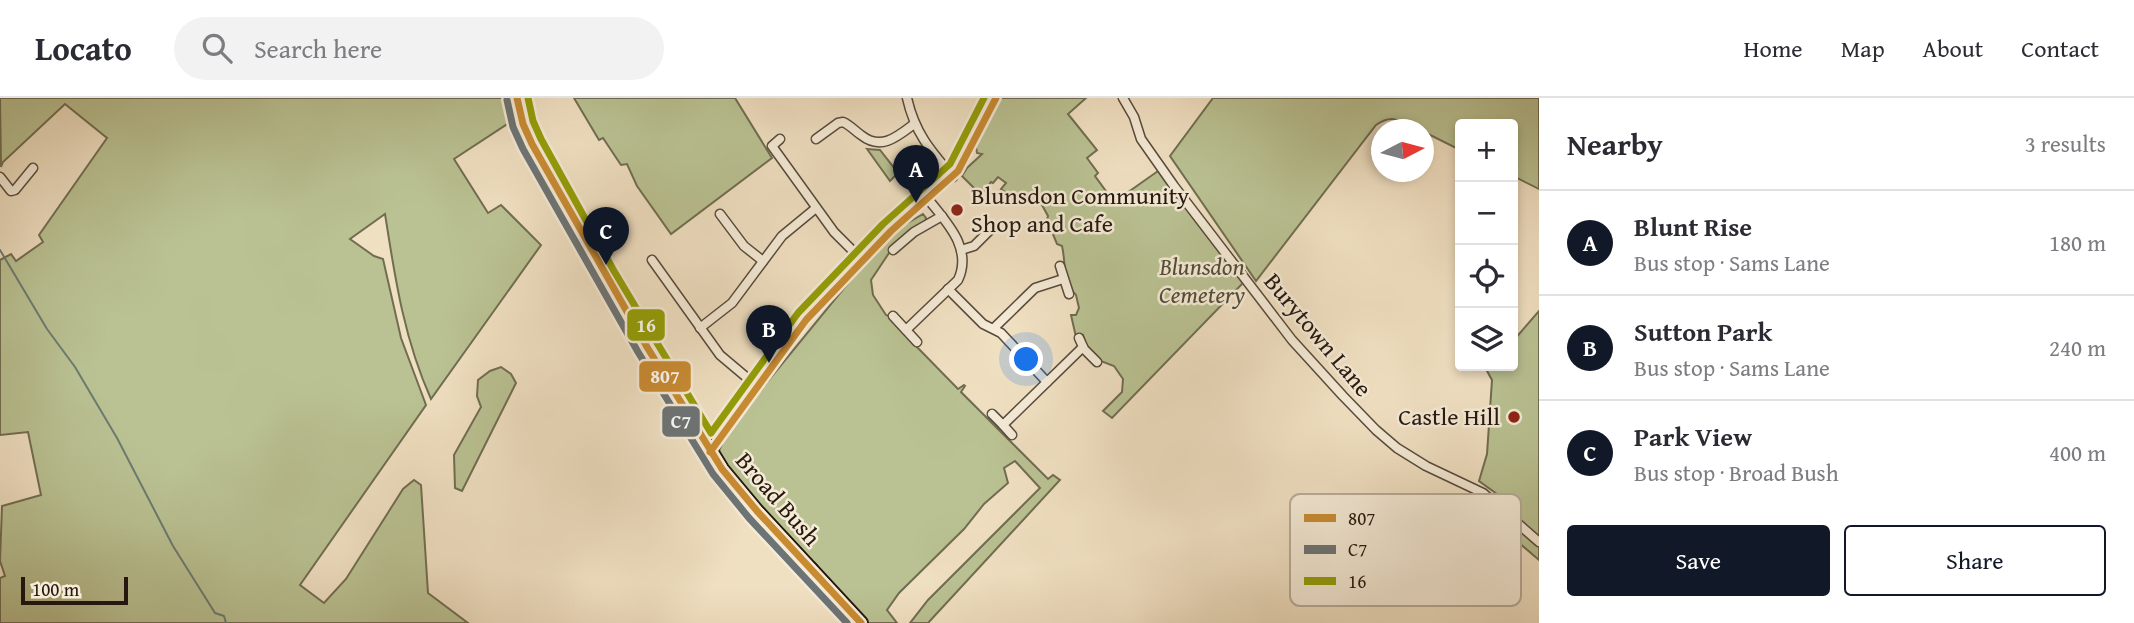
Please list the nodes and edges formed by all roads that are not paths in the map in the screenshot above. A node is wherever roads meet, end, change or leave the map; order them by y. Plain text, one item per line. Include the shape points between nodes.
1 (517, 98) edge
2 (907, 98) edge
3 (996, 98) edge
4 (1123, 98) edge
5 (914, 124) junction
6 (780, 139) dead end
7 (816, 139) dead end
8 (33, 168) dead end
9 (0, 177) edge
10 (953, 177) junction
11 (928, 200) junction
12 (816, 208) junction
13 (720, 214) dead end
14 (942, 216) junction
15 (734, 217) dead end
16 (726, 223) junction
17 (990, 230) dead end
18 (961, 250) junction
19 (906, 254) dead end
20 (652, 260) dead end
21 (862, 260) junction
22 (763, 261) junction
23 (1060, 266) dead end
24 (670, 268) dead end
25 (662, 274) junction
26 (1063, 279) junction
27 (948, 289) junction
28 (1069, 294) dead end
29 (893, 316) dead end
30 (700, 328) junction
31 (994, 328) junction
32 (906, 330) junction
33 (1079, 338) dead end
34 (917, 342) dead end
35 (1083, 347) junction
36 (1097, 362) dead end
37 (1047, 382) junction
38 (758, 387) junction
39 (992, 414) dead end
40 (1003, 425) junction
41 (1012, 435) dead end
42 (710, 452) junction
43 (1484, 494) edge
44 (1521, 526) edge
45 (1539, 542) edge
46 (861, 623) edge

1 - 42 main road, Broad Bush via 532,144
2 - 5 street
3 - 10 street
4 - 43 street, Burytown Lane via 1141,139 1174,186 1292,340 1343,396 1397,448
5 - 7 street via 882,143 869,141 843,122
5 - 10 street
6 - 12 street via 772,146 788,177
8 - 9 street via 15,190
10 - 11 street
11 - 14 street
11 - 21 street
12 - 21 street
12 - 22 street via 786,232
13 - 16 street
14 - 18 street
14 - 19 street via 896,248
15 - 16 street
16 - 22 street
17 - 18 street via 974,246
18 - 27 street via 961,274
20 - 25 street
21 - 38 street via 806,320
22 - 30 street via 732,303
23 - 26 street
24 - 25 street
25 - 30 street
26 - 28 street
26 - 31 street via 1035,288
27 - 31 street via 983,324
27 - 32 street
29 - 32 street
30 - 38 street via 725,361
31 - 37 street
32 - 34 street
33 - 35 street
35 - 36 street
35 - 37 street
37 - 40 street
38 - 42 street
39 - 40 street
40 - 41 street
42 - 46 main road, Broad Bush via 741,494
44 - 45 street, Burytown Lane

